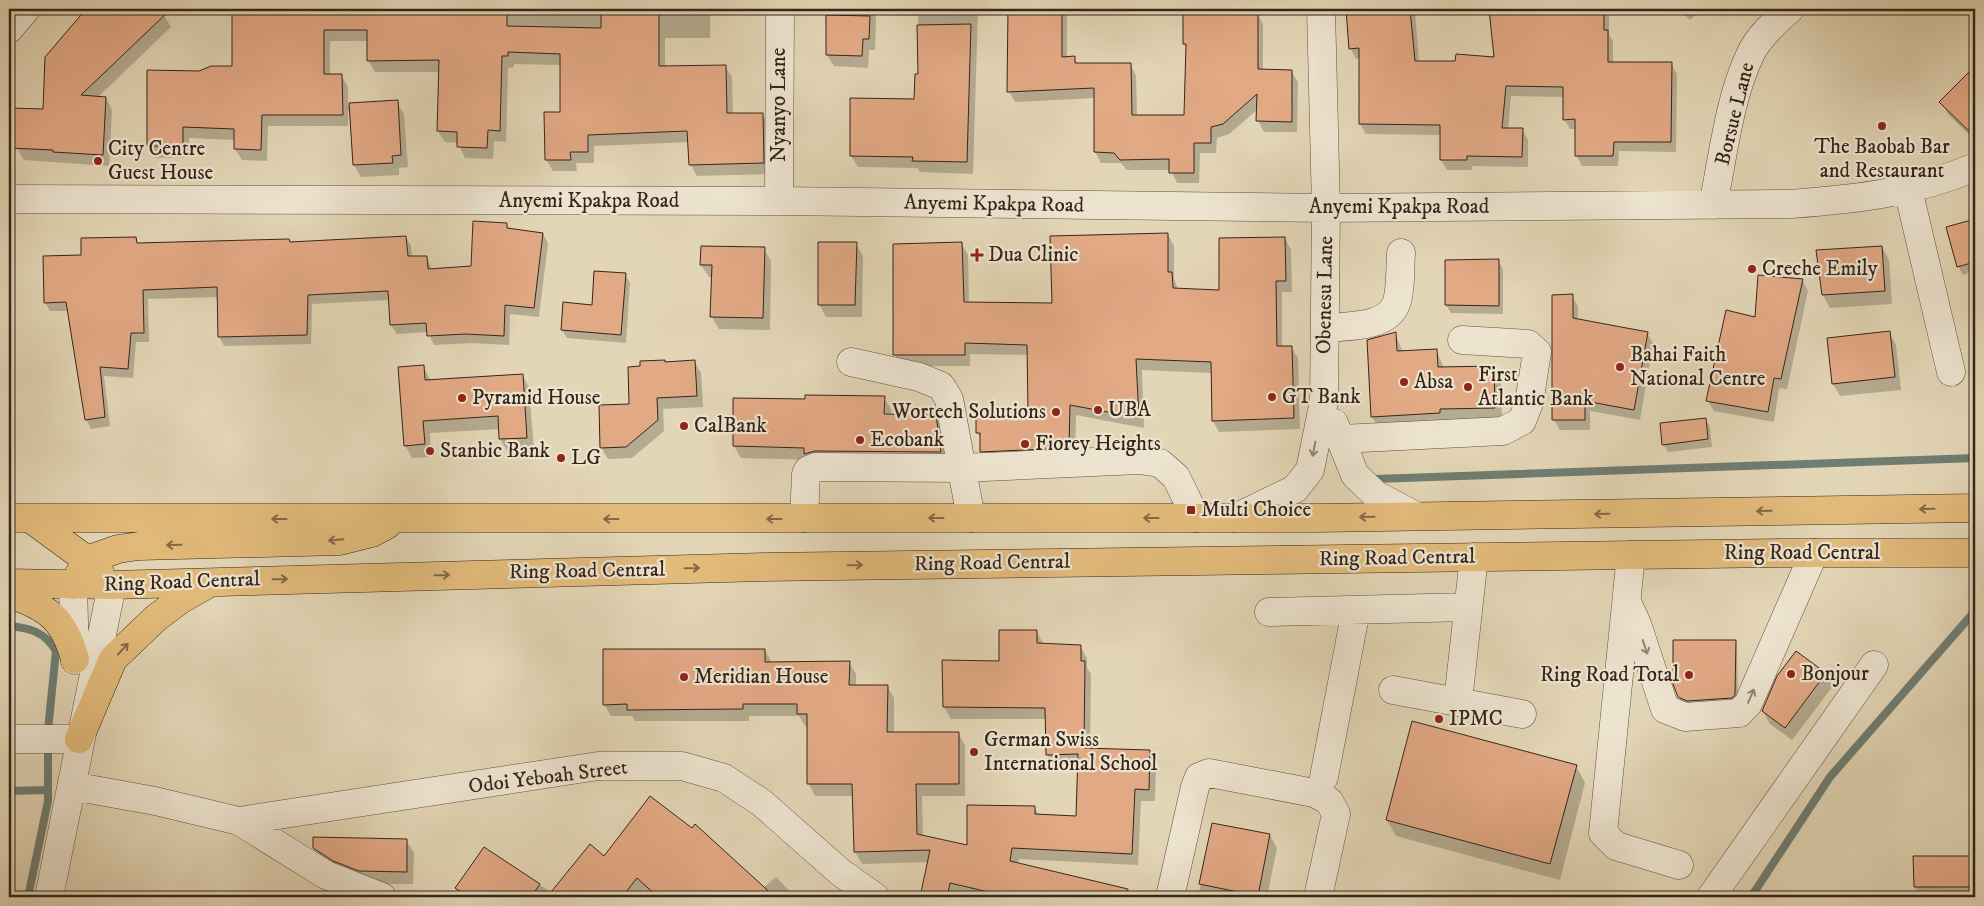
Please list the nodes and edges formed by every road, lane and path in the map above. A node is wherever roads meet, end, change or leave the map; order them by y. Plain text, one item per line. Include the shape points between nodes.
1 (26, 9) edge
2 (780, 9) edge
3 (1321, 9) edge
4 (1790, 9) edge
5 (9, 29) edge
6 (1975, 167) edge
7 (1908, 189) junction
8 (9, 199) edge
9 (779, 201) junction
10 (1713, 205) junction
11 (1326, 208) junction
12 (1402, 253) dead end
13 (1325, 328) junction
14 (1462, 340) dead end
15 (851, 362) dead end
16 (1952, 372) dead end
17 (1324, 401) junction
18 (1341, 439) junction
19 (962, 468) junction
20 (1975, 508) edge
21 (1416, 516) junction
22 (804, 518) junction
23 (971, 518) junction
24 (1196, 518) junction
25 (1235, 518) junction
26 (20, 519) edge
27 (398, 519) junction
28 (1814, 553) junction
29 (1975, 553) edge
30 (1631, 555) junction
31 (1474, 557) junction
32 (87, 560) junction
33 (214, 581) junction
34 (9, 583) edge
35 (73, 585) junction
36 (112, 585) junction
37 (9, 594) edge
38 (1627, 602) junction
39 (1468, 607) junction
40 (1356, 610) junction
41 (1269, 612) dead end
42 (75, 659) junction
43 (1874, 665) dead end
44 (1393, 690) dead end
45 (1458, 701) junction
46 (1522, 714) dead end
47 (9, 739) edge
48 (79, 739) junction
49 (1324, 777) dead end
50 (72, 786) junction
51 (239, 821) junction
52 (1679, 865) dead end
53 (49, 897) edge
54 (382, 897) edge
55 (875, 897) edge
56 (1170, 897) edge
57 (1318, 897) edge
58 (1711, 897) edge

1 - 5 street
2 - 9 street, Nyanyo Lane
3 - 11 street, Obenesu Lane
4 - 10 street, Borsue Lane via 1772,24 1750,54 1736,96
6 - 7 street, Anyemi Kpakpa Road via 1941,182
7 - 10 street, Anyemi Kpakpa Road via 1849,200 1801,204
7 - 16 street
8 - 9 street, Anyemi Kpakpa Road
9 - 11 street, Anyemi Kpakpa Road
10 - 11 street, Anyemi Kpakpa Road
11 - 13 street, Obenesu Lane
12 - 13 street via 1396,304 1386,317 1370,323
13 - 17 street, Obenesu Lane
14 - 18 street via 1528,344 1537,352 1529,403 1522,421 1503,431
15 - 19 street via 919,377 940,386 949,399
17 - 18 street, Obenesu Lane
17 -> 25 street, Obenesu Lane via 1310,470 1295,489
18 - 21 street, Obenesu Lane via 1354,475 1376,495
19 - 22 street via 815,467 806,474
19 - 23 street
19 - 24 street via 1139,460 1160,463 1176,476
20 -> 21 main road, Ring Road Central
21 -> 25 main road, Ring Road Central
23 -> 22 main road, Ring Road Central
22 -> 27 main road, Ring Road Central
24 -> 23 main road, Ring Road Central
24 - 25 main road, Ring Road Central
27 -> 26 main road, Ring Road Central
26 - 32 main road
27 -> 32 main road via 372,533 340,541 139,546 118,549
28 - 29 main road, Ring Road Central
28 - 30 main road, Ring Road Central
38 -> 28 street via 1665,708 1685,717 1740,713 1748,704
30 - 31 main road, Ring Road Central
30 - 38 street
33 -> 31 main road, Ring Road Central via 764,567
31 - 39 street
32 - 35 main road
32 - 36 main road
33 - 36 main road, Ring Road Central
48 -> 33 main road via 113,659 137,634 180,600
34 - 35 main road, Ring Road Central
35 - 36 main road, Ring Road Central
35 - 42 street
36 - 48 street
37 - 42 main road via 29,601 54,617 69,636
38 - 52 street via 1603,833 1616,846
39 - 40 street
39 - 45 street
40 - 41 street
40 - 49 street
42 - 48 street
43 - 58 street
44 - 45 street
45 - 46 street
47 - 48 street
48 - 50 street
50 - 51 street
50 - 53 street
51 - 54 street via 326,876
51 - 55 street, Odoi Yeboah Street via 598,766 682,766 724,778 754,798 840,872
56 - 57 street via 1195,787 1200,777 1209,773 1314,793 1329,801 1336,814

